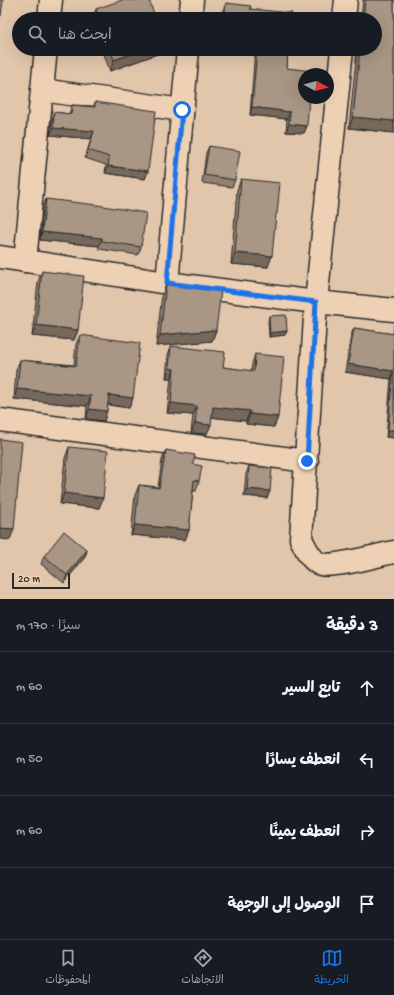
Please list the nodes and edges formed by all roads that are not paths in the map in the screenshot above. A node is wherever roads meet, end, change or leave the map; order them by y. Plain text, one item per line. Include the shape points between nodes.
1 (51, 0) edge
2 (192, 0) edge
3 (346, 0) edge
4 (50, 12) edge
5 (191, 12) edge
6 (345, 12) edge
7 (45, 56) edge
8 (187, 56) edge
9 (341, 56) edge
10 (42, 90) junction
11 (182, 110) junction
12 (0, 257) edge
13 (25, 261) junction
14 (167, 283) junction
15 (316, 302) junction
16 (394, 310) edge
17 (0, 420) edge
18 (307, 461) junction
19 (394, 552) edge

1 - 4 street
2 - 5 street
3 - 6 street
7 - 10 street
8 - 11 street
9 - 15 street
10 - 11 street
10 - 13 street
11 - 14 street
12 - 13 street
13 - 14 street
14 - 15 street
15 - 16 street
15 - 18 street
17 - 18 street
18 - 19 street via 302,540 311,557 320,564 338,564

